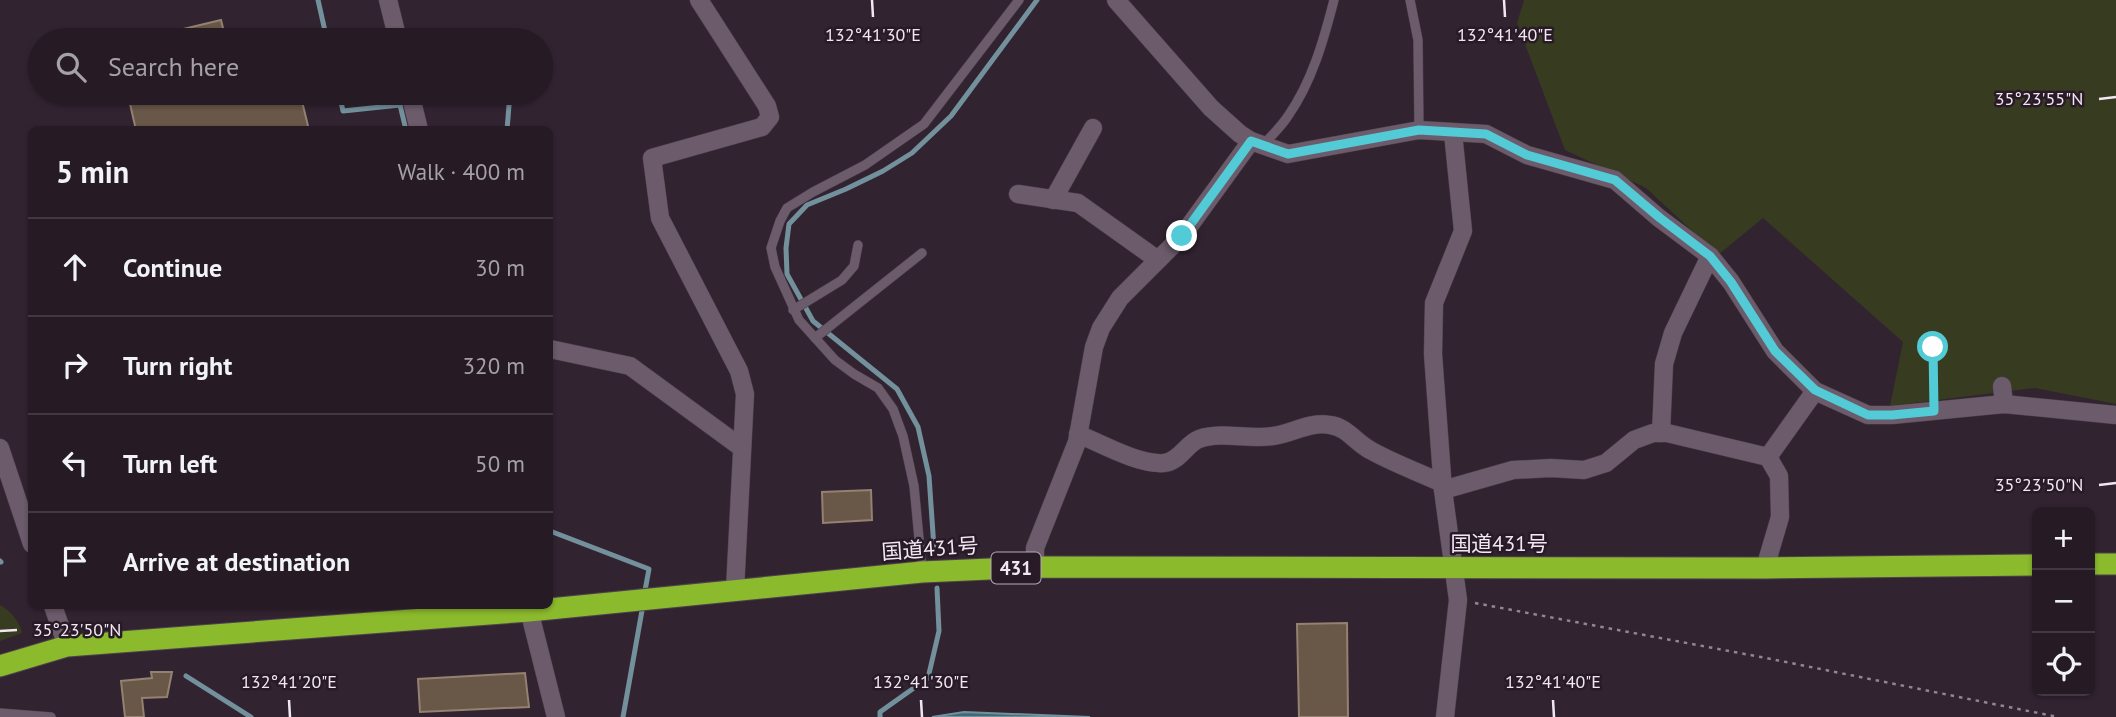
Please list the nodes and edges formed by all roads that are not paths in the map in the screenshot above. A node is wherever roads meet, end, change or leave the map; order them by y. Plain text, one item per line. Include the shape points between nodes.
1 (388, 0) edge
2 (699, 0) edge
3 (1019, 0) edge
4 (1116, 0) edge
5 (1334, 0) edge
6 (1410, 0) edge
7 (395, 28) edge
8 (413, 105) edge
9 (418, 126) edge
10 (1093, 128) dead end
11 (1419, 130) junction
12 (1453, 133) junction
13 (1257, 143) junction
14 (1018, 194) dead end
15 (1053, 200) junction
16 (858, 245) dead end
17 (922, 253) dead end
18 (1710, 256) junction
19 (1158, 260) junction
20 (793, 310) junction
21 (815, 338) junction
22 (553, 350) edge
23 (2001, 386) dead end
24 (1815, 390) junction
25 (2004, 404) junction
26 (2116, 415) edge
27 (1661, 433) junction
28 (1079, 434) junction
29 (742, 448) junction
30 (0, 449) edge
31 (1768, 457) junction
32 (1443, 486) junction
33 (28, 532) edge
34 (2095, 564) edge
35 (2116, 564) edge
36 (2032, 565) edge
37 (1035, 567) junction
38 (1455, 568) junction
39 (1765, 568) junction
40 (922, 572) junction
41 (735, 590) junction
42 (553, 606) edge
43 (54, 609) edge
44 (517, 609) edge
45 (529, 609) edge
46 (66, 646) junction
47 (0, 666) edge
48 (0, 713) edge
49 (51, 717) edge
50 (556, 717) edge
51 (1446, 717) edge

1 - 7 street
2 - 29 street via 770,117 762,127 652,158 653,174 660,218 739,371 745,394
3 - 20 lane via 924,124 865,165 787,208 771,248
4 - 13 street via 1211,108
5 - 13 lane via 1306,84 1288,116
6 - 11 lane via 1418,40
8 - 9 street
10 - 15 street
11 - 12 street
11 - 13 street via 1288,154
12 - 18 street via 1486,134 1527,155 1615,180
12 - 32 street via 1463,231 1434,303 1433,354
13 - 19 street
14 - 15 street
15 - 19 street via 1078,203
16 - 20 lane via 854,266 842,280
17 - 21 lane
18 - 24 street via 1775,351
18 - 27 street via 1664,364
19 - 28 street via 1120,298 1101,328
20 - 21 lane
21 - 40 lane via 835,360 877,388 893,409 904,436 914,486
22 - 29 street via 630,366
23 - 25 street
24 - 25 street via 1868,415
24 - 31 street
25 - 26 street
27 - 31 street
27 - 32 street via 1634,440 1606,463 1584,470 1513,470
28 - 32 street via 1143,460 1163,463 1173,461 1196,440 1276,436 1327,424 1343,428 1368,449
28 - 37 street via 1035,548
29 - 41 street
30 - 33 street
31 - 39 street via 1779,476 1780,517
32 - 38 street
34 - 35 highway
36 - 39 highway, 国道431号 / 431
37 - 38 highway, 国道431号 / 431
37 - 40 highway, 国道431号 / 431
38 - 39 highway, 国道431号 / 431
38 - 51 street via 1458,600
40 - 41 highway, 国道431号 / 431
41 - 42 highway, 国道431号 / 431
43 - 46 street
44 - 46 highway, 国道431号 / 431
45 - 50 street
46 - 47 highway, 国道431号 / 431
48 - 49 lane

